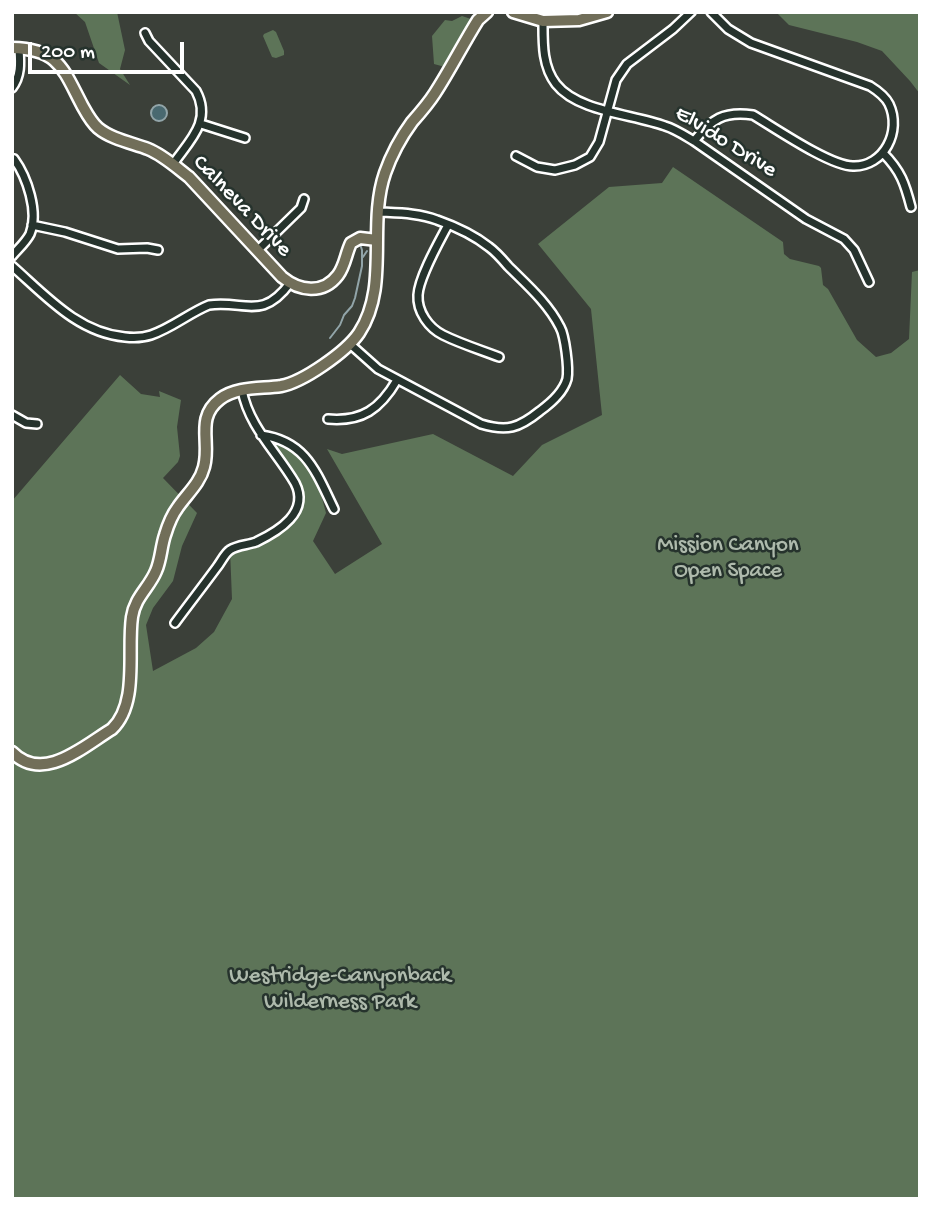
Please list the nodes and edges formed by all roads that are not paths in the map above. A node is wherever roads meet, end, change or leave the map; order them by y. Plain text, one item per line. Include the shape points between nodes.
1 (487, 12) edge
2 (513, 12) edge
3 (607, 12) edge
4 (691, 12) edge
5 (711, 12) edge
6 (543, 22) junction
7 (145, 33) dead end
8 (16, 48) edge
9 (12, 88) edge
10 (607, 110) junction
11 (201, 124) junction
12 (245, 138) dead end
13 (694, 141) junction
14 (883, 153) junction
15 (516, 156) dead end
16 (14, 159) dead end
17 (173, 164) junction
18 (304, 199) dead end
19 (911, 207) dead end
20 (378, 216) junction
21 (32, 225) junction
22 (447, 225) junction
23 (360, 238) junction
24 (377, 240) junction
25 (158, 250) dead end
26 (258, 250) junction
27 (12, 256) edge
28 (376, 257) junction
29 (12, 266) edge
30 (869, 282) dead end
31 (290, 283) junction
32 (350, 344) junction
33 (499, 357) dead end
34 (397, 380) junction
35 (243, 390) junction
36 (12, 415) edge
37 (328, 419) dead end
38 (37, 424) dead end
39 (261, 435) junction
40 (334, 509) dead end
41 (175, 623) dead end
42 (12, 752) edge

1 - 20 main road via 434,96 401,138 385,173
2 - 6 main road
3 - 6 main road via 579,20
4 - 10 street via 627,64 616,80
5 - 14 street via 751,43 882,93 894,121 892,139
6 - 10 street, Elvido Drive via 544,54 556,84 573,99
7 - 11 street via 201,99
8 - 9 street via 20,68
8 - 17 main road, Calneva Drive via 46,54 58,62 100,130 152,150
10 - 13 street, Elvido Drive via 663,125
10 - 15 street via 599,142 590,157 575,165 555,170
11 - 12 street
11 - 17 street
13 - 14 street via 714,120 738,113 753,115 836,163 854,166
13 - 30 street, Elvido Drive via 806,219 844,239
14 - 19 street via 904,181
16 - 21 street via 32,204
17 - 26 main road, Calneva Drive
18 - 26 street via 301,208
20 - 22 street via 416,214
20 - 23 main road, Calneva Drive
20 - 24 main road
21 - 25 street via 118,249
21 - 27 street
22 - 33 street via 420,284 419,308 441,335
22 - 34 street via 489,247 551,312 561,329 567,380 552,402 507,429 481,424
23 - 24 main road
23 - 28 main road
23 - 31 main road, Calneva Drive via 349,246 330,283 309,290
24 - 28 main road
26 - 31 main road, Calneva Drive
28 - 32 main road via 369,313
29 - 31 street via 83,324 138,338 158,333 209,305 267,304
32 - 34 street
32 - 35 main road via 288,385
34 - 37 street via 378,407 362,415
35 - 39 street
35 - 42 main road via 228,394 211,407 205,425 204,469 172,517 154,576 136,602 124,715 112,729 50,764 24,762
36 - 38 street
39 - 40 street via 300,450
39 - 41 street via 295,484 299,505 285,524 256,542 230,550

